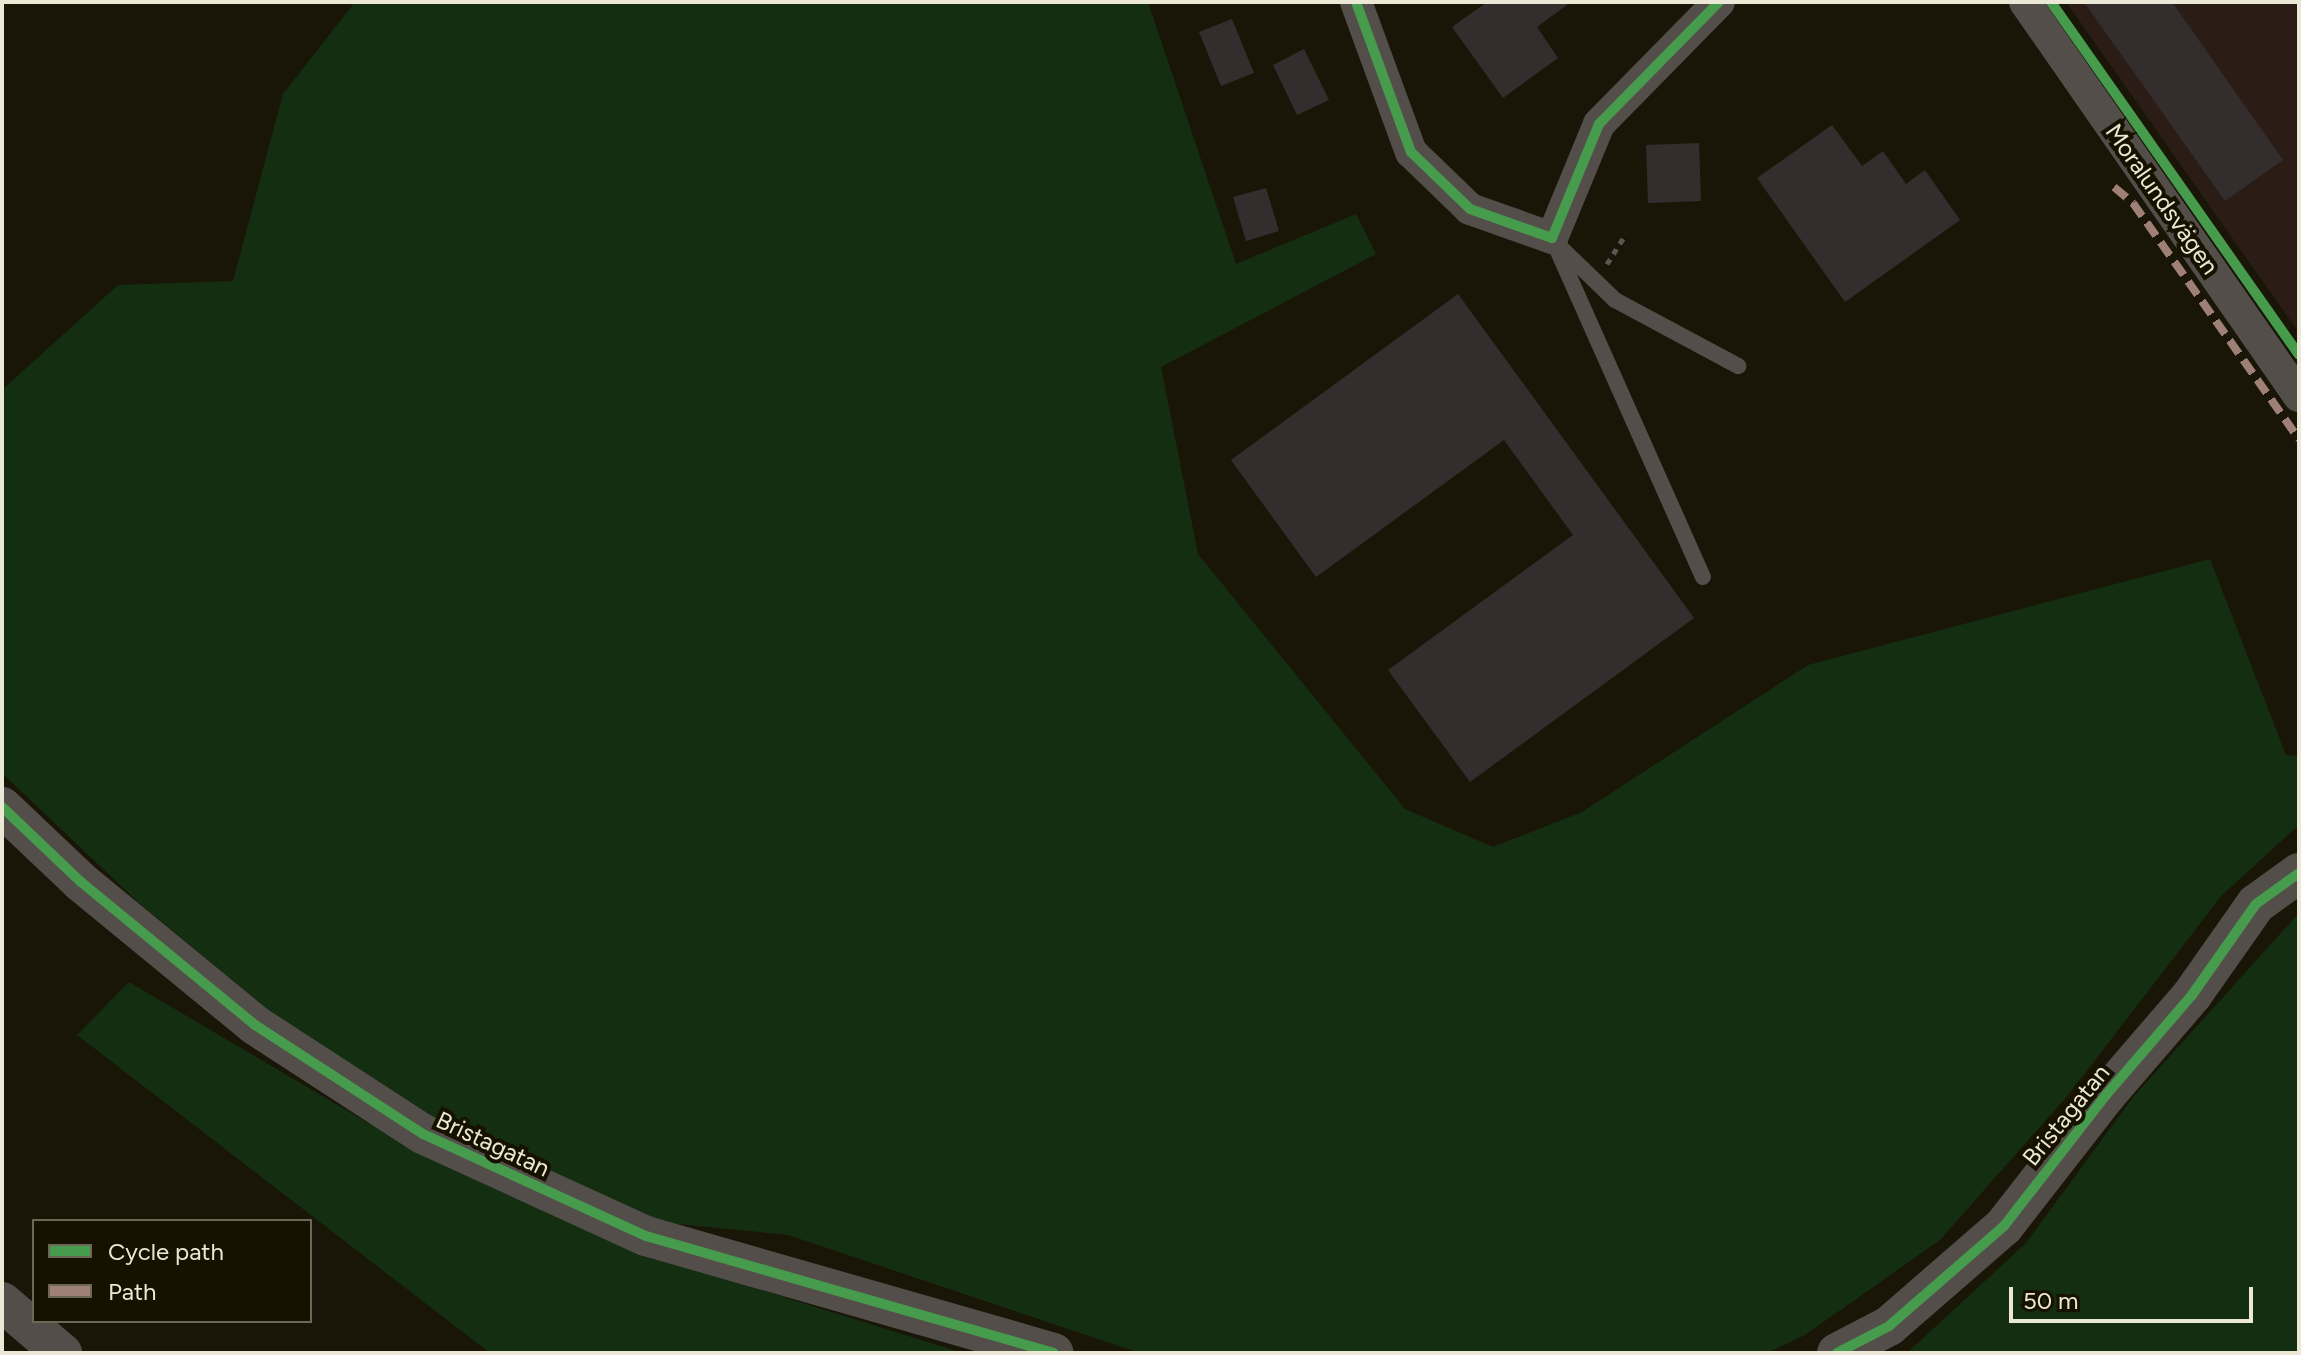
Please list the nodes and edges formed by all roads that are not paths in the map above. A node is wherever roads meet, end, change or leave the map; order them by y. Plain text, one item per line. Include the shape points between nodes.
1 (1356, 2) edge
2 (2025, 2) edge
3 (1708, 5) edge
4 (1552, 238) junction
5 (1738, 366) dead end
6 (2299, 396) edge
7 (1703, 577) dead end
8 (2, 807) edge
9 (2299, 873) edge
10 (2, 1302) edge
11 (62, 1353) edge
12 (1054, 1353) edge
13 (1837, 1353) edge

1 - 4 street via 1411,152 1470,209
2 - 6 street, Moralundsvägen
3 - 4 street via 1599,124
4 - 5 lane via 1615,300
4 - 7 lane
8 - 12 street, Bristagatan via 81,882 255,1025 423,1134 646,1236
9 - 13 street, Bristagatan via 2256,904 2192,995 2004,1226 1889,1326
10 - 11 street

